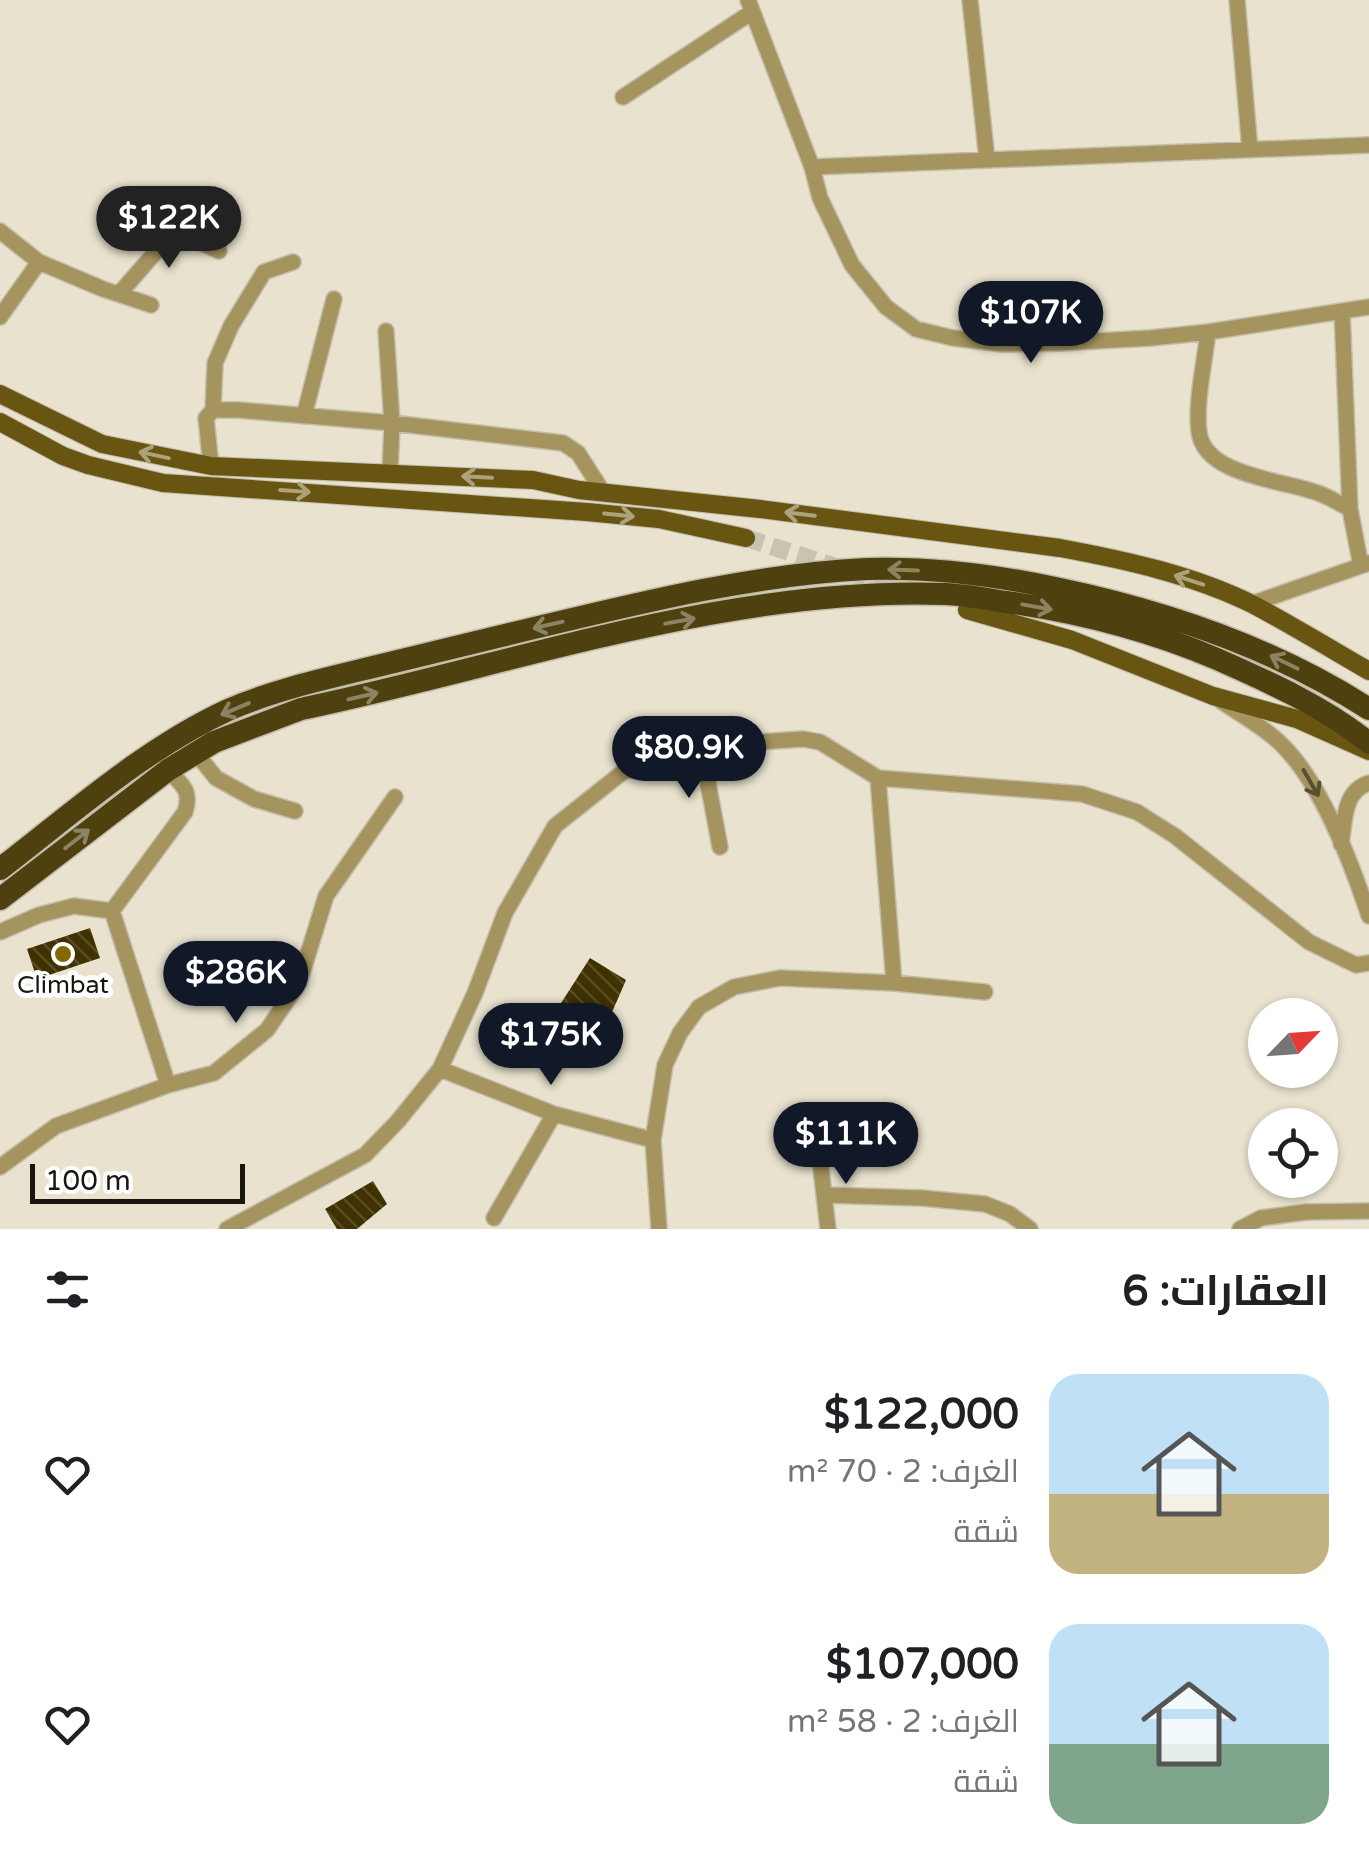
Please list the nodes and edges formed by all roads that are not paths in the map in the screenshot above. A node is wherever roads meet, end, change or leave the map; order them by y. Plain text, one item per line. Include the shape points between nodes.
1 (970, 0) edge
2 (1237, 0) edge
3 (750, 6) edge
4 (623, 97) dead end
5 (1369, 145) edge
6 (1250, 150) junction
7 (987, 160) junction
8 (812, 166) junction
9 (0, 231) edge
10 (220, 251) dead end
11 (39, 262) junction
12 (293, 262) dead end
13 (119, 294) junction
14 (334, 299) dead end
15 (150, 305) dead end
16 (1369, 306) edge
17 (1342, 311) junction
18 (0, 318) edge
19 (386, 331) dead end
20 (1208, 332) junction
21 (0, 394) edge
22 (213, 410) junction
23 (304, 416) junction
24 (0, 422) edge
25 (392, 423) junction
26 (211, 466) junction
27 (390, 472) junction
28 (603, 492) junction
29 (1350, 509) junction
30 (746, 538) tunnel mouth
31 (1365, 565) edge
32 (1251, 604) junction
33 (967, 610) dead end
34 (1369, 671) edge
35 (1213, 696) junction
36 (1369, 709) edge
37 (1369, 743) edge
38 (701, 746) junction
39 (1369, 751) edge
40 (196, 753) junction
41 (168, 770) junction
42 (878, 778) junction
43 (1369, 783) edge
44 (394, 796) dead end
45 (295, 810) dead end
46 (1341, 844) junction
47 (720, 848) dead end
48 (0, 870) edge
49 (0, 899) edge
50 (112, 911) junction
51 (1369, 916) edge
52 (0, 932) edge
53 (1369, 963) edge
54 (894, 983) junction
55 (986, 992) dead end
56 (440, 1069) junction
57 (168, 1085) junction
58 (554, 1114) junction
59 (652, 1140) junction
60 (819, 1152) dead end
61 (1, 1161) edge
62 (824, 1196) junction
63 (1369, 1211) edge
64 (1306, 1212) junction
65 (494, 1218) dead end
66 (227, 1229) edge
67 (659, 1229) edge
68 (828, 1229) edge
69 (1030, 1229) edge
70 (1240, 1229) edge
71 (1310, 1229) edge

1 - 7 street
2 - 6 street
3 - 4 street
3 - 8 street
5 - 6 street
6 - 7 street
7 - 8 street
8 - 20 street via 852,266 916,330 1003,344
9 - 11 street
10 - 13 street via 176,236
11 - 13 street
11 - 18 street
12 - 22 street via 264,272 231,326 214,363
13 - 15 street
14 - 23 street
16 - 17 street
17 - 20 street
17 - 29 street
19 - 25 street
20 - 29 street via 1198,417 1209,453 1225,466 1322,494
26 -> 21 main road via 102,444
22 - 23 street
22 - 26 street via 206,418
23 - 25 street
24 -> 30 main road via 63,456 162,483 586,512
25 - 27 street
25 - 28 street via 563,443 578,452
26 - 27 main road
28 -> 27 main road via 534,480
32 -> 28 main road via 1187,579 1060,548
29 - 31 street
31 - 32 street
32 - 34 main road
33 - 35 main road via 1072,640
35 - 39 main road via 1297,719
35 -> 46 street via 1300,764
36 -> 48 highway via 1229,637 1105,598 985,575 828,572 673,597 297,685 185,733
40 -> 37 highway via 301,709 663,624 755,607 899,594 950,594 1121,624 1252,674
38 - 42 street via 820,742
38 - 47 street
38 - 56 street via 623,772 555,826 505,913
40 - 41 highway
40 - 45 street via 216,778 254,799
49 -> 41 highway
41 - 50 street via 186,789 185,812
42 - 53 street via 1082,794 1136,812 1308,942 1356,966
42 - 54 street
43 - 46 street via 1352,794
44 - 57 street via 326,896 299,983 267,1030 214,1072
46 - 51 street
50 - 52 street via 74,906
50 - 57 street
54 - 55 street
54 - 59 street via 780,978 734,988 699,1006 665,1065
56 - 58 street
56 - 66 street via 366,1155
57 - 61 street via 56,1126
58 - 59 street
58 - 65 street
59 - 67 street
60 - 62 street
62 - 68 street
62 - 69 street via 985,1204
63 - 64 street
64 - 70 street via 1262,1218
64 - 71 street

